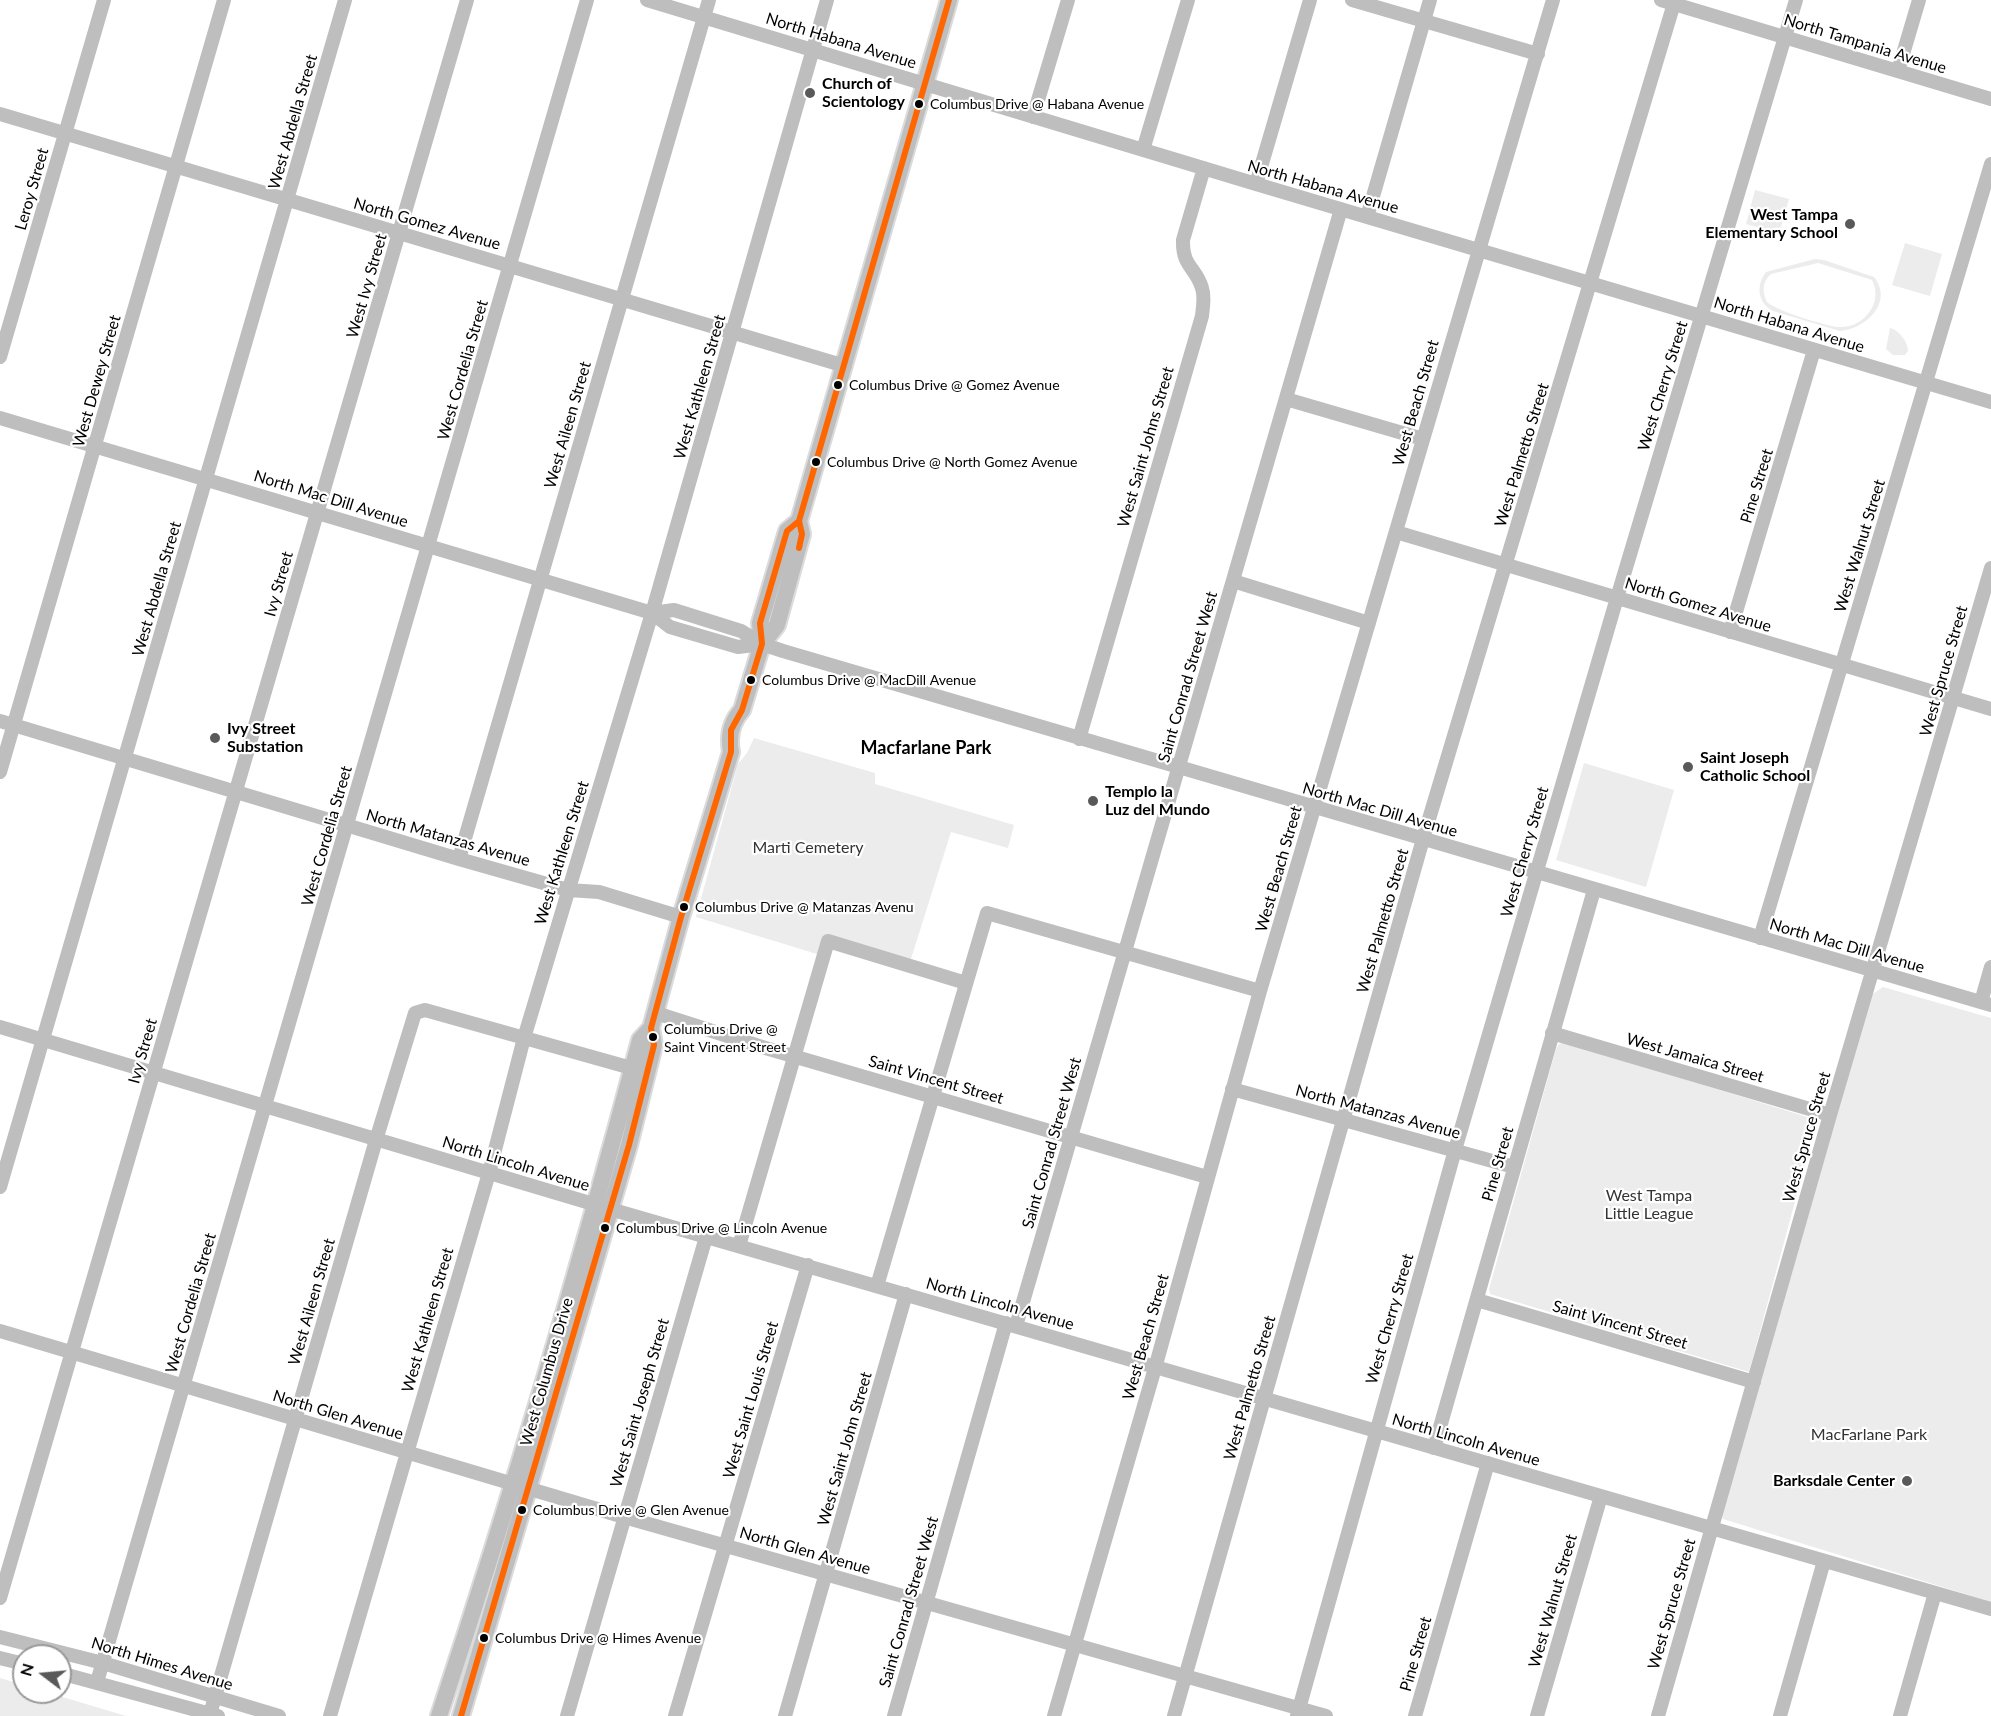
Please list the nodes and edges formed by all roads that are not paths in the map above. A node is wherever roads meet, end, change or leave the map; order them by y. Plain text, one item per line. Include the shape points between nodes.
1 (104, 0) edge
2 (224, 0) edge
3 (345, 0) edge
4 (467, 0) edge
5 (587, 0) edge
6 (647, 0) edge
7 (709, 0) edge
8 (827, 0) edge
9 (949, 0) edge
10 (1068, 0) edge
11 (1188, 0) edge
12 (1310, 0) edge
13 (1352, 0) edge
14 (1430, 0) edge
15 (1553, 0) edge
16 (1796, 0) edge
17 (1919, 0) edge
18 (1670, 1) edge
19 (704, 17) junction
20 (1424, 21) junction
21 (1785, 38) junction
22 (813, 50) junction
23 (1538, 54) junction
24 (1898, 71) junction
25 (924, 83) junction
26 (1991, 99) edge
27 (0, 114) edge
28 (1033, 117) junction
29 (66, 133) junction
30 (1143, 150) junction
31 (1991, 164) edge
32 (176, 166) junction
33 (1204, 168) junction
34 (1256, 184) junction
35 (288, 199) junction
36 (1341, 209) junction
37 (1367, 217) junction
38 (399, 233) junction
39 (1479, 250) junction
40 (511, 266) junction
41 (1591, 283) junction
42 (622, 299) junction
43 (1701, 316) junction
44 (734, 332) junction
45 (1814, 350) junction
46 (0, 357) edge
47 (844, 366) junction
48 (1926, 383) junction
49 (1286, 399) junction
50 (1991, 402) edge
51 (0, 417) edge
52 (1423, 439) junction
53 (95, 446) junction
54 (207, 479) junction
55 (317, 512) junction
56 (1396, 532) junction
57 (429, 546) junction
58 (1506, 564) junction
59 (1991, 568) edge
60 (541, 579) junction
61 (1233, 581) junction
62 (1617, 598) junction
63 (652, 613) junction
64 (1369, 623) junction
65 (1730, 632) junction
66 (762, 644) junction
67 (1841, 665) junction
68 (1954, 698) junction
69 (1991, 709) edge
70 (7, 723) edge
71 (1079, 739) junction
72 (125, 759) junction
73 (1178, 767) junction
74 (0, 772) edge
75 (236, 792) junction
76 (1314, 808) junction
77 (347, 826) junction
78 (1424, 839) junction
79 (459, 860) junction
80 (1536, 872) junction
81 (568, 890) junction
82 (1594, 890) junction
83 (681, 917) junction
84 (1760, 938) junction
85 (1124, 951) junction
86 (1991, 968) edge
87 (1873, 970) junction
88 (966, 983) junction
89 (1260, 991) junction
90 (1986, 1003) edge
91 (654, 1021) junction
92 (0, 1027) edge
93 (1552, 1033) junction
94 (524, 1038) junction
95 (43, 1040) junction
96 (795, 1056) junction
97 (640, 1070) junction
98 (154, 1073) junction
99 (1232, 1089) junction
100 (933, 1096) junction
101 (265, 1107) junction
102 (1830, 1115) junction
103 (1343, 1119) junction
104 (1071, 1136) junction
105 (376, 1140) junction
106 (1455, 1150) junction
107 (1515, 1167) junction
108 (489, 1173) junction
109 (1207, 1177) junction
110 (0, 1187) edge
111 (603, 1207) junction
112 (706, 1237) junction
113 (739, 1246) junction
114 (808, 1265) junction
115 (877, 1286) junction
116 (906, 1294) junction
117 (1476, 1300) junction
118 (1011, 1325) junction
119 (0, 1331) edge
120 (72, 1352) junction
121 (1155, 1367) junction
122 (1754, 1382) junction
123 (184, 1386) junction
124 (1264, 1399) junction
125 (295, 1419) junction
126 (1376, 1431) junction
127 (1434, 1448) junction
128 (406, 1452) junction
129 (1488, 1463) junction
130 (522, 1486) junction
131 (1601, 1496) junction
132 (624, 1516) junction
133 (1711, 1527) junction
134 (726, 1545) junction
135 (1824, 1561) junction
136 (826, 1574) junction
137 (1935, 1593) junction
138 (0, 1598) edge
139 (926, 1604) junction
140 (1991, 1609) edge
141 (0, 1637) edge
142 (1075, 1646) junction
143 (103, 1663) junction
144 (72, 1676) edge
145 (1186, 1676) junction
146 (97, 1682) junction
147 (214, 1697) junction
148 (1298, 1712) edge
149 (214, 1715) edge
150 (279, 1716) edge
151 (330, 1716) edge
152 (439, 1716) edge
153 (461, 1716) edge
154 (567, 1716) edge
155 (675, 1716) edge
156 (785, 1716) edge
157 (894, 1716) edge
158 (1054, 1716) edge
159 (1174, 1716) edge
160 (1326, 1716) edge
161 (1415, 1716) edge
162 (1537, 1716) edge
163 (1658, 1716) edge
164 (1780, 1716) edge
165 (1900, 1716) edge

1 - 29 street, Leroy Street
2 - 32 street, West Dewey Street
3 - 35 street, West Abdella Street
4 - 38 street, West Ivy Street
5 - 40 street, West Cordelia Street
6 - 19 street, North Habana Avenue
7 - 19 street, West Aileen Street
8 - 22 street, West Kathleen Street
9 - 25 main road, West Columbus Drive
10 - 28 street
11 - 30 street
12 - 34 street
13 - 20 street
14 - 20 street
15 - 23 street, West Beach Street
16 - 21 street, West Cherry Street
17 - 24 street
18 - 21 street, North Tampania Avenue
18 - 41 street, West Palmetto Street
19 - 22 street, North Habana Avenue
19 - 42 street, West Aileen Street
20 - 23 street
20 - 37 street
21 - 24 street, North Tampania Avenue
21 - 43 street, West Cherry Street
22 - 25 street, North Habana Avenue
22 - 44 street, West Kathleen Street
23 - 39 street, West Beach Street
24 - 26 street, North Tampania Avenue
25 - 28 street, North Habana Avenue
25 - 47 main road, West Columbus Drive
27 - 29 street, North Gomez Avenue
28 - 30 street, North Habana Avenue
29 - 32 street, North Gomez Avenue
29 - 46 street, Leroy Street
30 - 33 street, North Habana Avenue
31 - 48 street, West Walnut Street
32 - 35 street, North Gomez Avenue
32 - 53 street, West Dewey Street
33 - 34 street, North Habana Avenue
33 - 71 street, West Saint Johns Street via 1183,240 1187,265 1202,286 1202,316
34 - 36 street, North Habana Avenue
35 - 38 street, North Gomez Avenue
35 - 54 street, West Abdella Street
36 - 37 street, North Habana Avenue
36 - 49 street, Saint Conrad Street West
37 - 39 street, North Habana Avenue
38 - 40 street, North Gomez Avenue
38 - 55 street, West Ivy Street
39 - 41 street, North Habana Avenue
39 - 52 street, West Beach Street
40 - 42 street, North Gomez Avenue
40 - 57 street, West Cordelia Street
41 - 43 street, North Habana Avenue
41 - 58 street, West Palmetto Street
42 - 44 street, North Gomez Avenue
42 - 60 street, West Aileen Street
43 - 45 street, North Habana Avenue
43 - 62 street, West Cherry Street
44 - 47 street, North Gomez Avenue
44 - 63 street, West Kathleen Street
45 - 48 street, North Habana Avenue
45 - 65 street, Pine Street
47 - 66 main road, West Columbus Drive via 799,521 802,534 777,625
48 - 50 street, North Habana Avenue
48 - 67 street, West Walnut Street
49 - 52 street
49 - 61 street, Saint Conrad Street West
51 - 53 street, North Mac Dill Avenue
52 - 56 street, West Beach Street
53 - 54 street, North Mac Dill Avenue
53 - 70 street, West Dewey Street
54 - 55 street, North Mac Dill Avenue
54 - 72 street, West Abdella Street
55 - 57 street, North Mac Dill Avenue
55 - 75 street, Ivy Street
56 - 58 street, North Gomez Avenue
56 - 64 street, West Beach Street
57 - 60 street, North Mac Dill Avenue
57 - 77 street, West Cordelia Street
58 - 62 street, North Gomez Avenue
58 - 78 street, West Palmetto Street
59 - 68 street, West Spruce Street
60 - 63 street, North Mac Dill Avenue
60 - 79 street, West Aileen Street
61 - 64 street
61 - 73 street, Saint Conrad Street West
62 - 65 street, North Gomez Avenue
62 - 80 street, West Cherry Street
63 - 66 street, North Mac Dill Avenue via 670,627 716,641 738,647
63 - 81 street, West Kathleen Street
64 - 76 street, West Beach Street
65 - 67 street, North Gomez Avenue
66 - 71 street, North Mac Dill Avenue
66 - 83 main road, West Columbus Drive via 742,710 728,739 731,752
67 - 68 street, North Gomez Avenue
67 - 84 street, West Walnut Street
68 - 69 street, North Gomez Avenue
68 - 87 street, West Spruce Street
70 - 72 street, North Matanzas Avenue
70 - 74 street, West Dewey Street
71 - 73 street, North Mac Dill Avenue
72 - 75 street, North Matanzas Avenue
72 - 95 street, West Abdella Street
73 - 76 street, North Mac Dill Avenue
73 - 85 street, Saint Conrad Street West
75 - 77 street, North Matanzas Avenue
75 - 98 street, Ivy Street
76 - 78 street, North Mac Dill Avenue
76 - 89 street, West Beach Street
77 - 79 street, North Matanzas Avenue
77 - 101 street, West Cordelia Street
78 - 80 street, North Mac Dill Avenue
78 - 103 street, West Palmetto Street
79 - 81 street, North Matanzas Avenue
80 - 82 street, North Mac Dill Avenue
80 - 106 street, West Cherry Street
81 - 83 street, North Matanzas Avenue via 599,892
81 - 94 street, West Kathleen Street
82 - 84 street, North Mac Dill Avenue
82 - 93 street, Pine Street
83 - 91 main road, West Columbus Drive
84 - 87 street, North Mac Dill Avenue
85 - 88 street via 987,913
85 - 89 street
85 - 104 street, Saint Conrad Street West
86 - 90 street
87 - 90 street, North Mac Dill Avenue
87 - 102 street, West Spruce Street
88 - 96 street via 828,941
88 - 100 street
89 - 99 street, West Beach Street
91 - 96 street, Saint Vincent Street
91 - 97 main road, West Columbus Drive via 654,1045
92 - 95 street, North Lincoln Avenue
93 - 102 street, West Jamaica Street
93 - 107 street, Pine Street
94 - 97 street
94 - 105 street, West Aileen Street via 425,1010 415,1013
94 - 108 street, West Kathleen Street
95 - 98 street, North Lincoln Avenue
95 - 110 street, West Abdella Street
96 - 100 street, Saint Vincent Street
96 - 113 street
97 - 111 main road, West Columbus Drive
98 - 101 street, North Lincoln Avenue
98 - 120 street, Ivy Street
99 - 103 street, North Matanzas Avenue
99 - 109 street, West Beach Street
100 - 104 street, Saint Vincent Street
100 - 115 street
101 - 105 street, North Lincoln Avenue
101 - 123 street, West Cordelia Street
102 - 122 street, West Spruce Street
103 - 106 street, North Matanzas Avenue
103 - 124 street, West Palmetto Street
104 - 109 street, Saint Vincent Street
104 - 118 street, Saint Conrad Street West
105 - 108 street, North Lincoln Avenue
105 - 125 street, West Aileen Street
106 - 107 street, North Matanzas Avenue
106 - 126 street, West Cherry Street
107 - 117 street, Pine Street
108 - 111 street, North Lincoln Avenue
108 - 128 street, West Kathleen Street
109 - 121 street, West Beach Street
111 - 112 street, North Lincoln Avenue
111 - 130 main road, West Columbus Drive
112 - 113 street, North Lincoln Avenue
112 - 132 street, West Saint Joseph Street
113 - 114 street, North Lincoln Avenue
114 - 115 street, North Lincoln Avenue
114 - 134 street, West Saint Louis Street
115 - 116 street, North Lincoln Avenue
116 - 118 street, North Lincoln Avenue
116 - 136 street, West Saint John Street
117 - 122 street, Saint Vincent Street
117 - 127 street, Pine Street
118 - 121 street, North Lincoln Avenue
118 - 139 street, Saint Conrad Street West
119 - 120 street, North Glen Avenue
120 - 123 street, North Glen Avenue
120 - 138 street, Ivy Street
121 - 124 street, North Lincoln Avenue
121 - 142 street, West Beach Street
122 - 133 street, West Spruce Street
123 - 125 street, North Glen Avenue
123 - 143 street, West Cordelia Street
124 - 126 street, North Lincoln Avenue
124 - 145 street, West Palmetto Street
125 - 128 street, North Glen Avenue
125 - 147 street, West Aileen Street
126 - 127 street, North Lincoln Avenue
126 - 148 street, West Cherry Street
127 - 129 street, North Lincoln Avenue
128 - 130 street, North Glen Avenue
128 - 151 street, West Kathleen Street
129 - 131 street, North Lincoln Avenue
129 - 161 street, Pine Street
130 - 132 street, North Glen Avenue
130 - 152 main road, West Columbus Drive
130 - 153 main road, West Columbus Drive
131 - 133 street, North Lincoln Avenue
131 - 162 street, West Walnut Street
132 - 134 street, North Glen Avenue
132 - 154 street, West Saint Joseph Street
133 - 135 street, North Lincoln Avenue
133 - 163 street, West Spruce Street
134 - 136 street, North Glen Avenue
134 - 155 street, West Saint Louis Street
135 - 137 street, North Lincoln Avenue
135 - 164 street
136 - 139 street, North Glen Avenue
136 - 156 street, West Saint John Street
137 - 140 street, North Lincoln Avenue
137 - 165 street
139 - 142 street, North Glen Avenue
139 - 157 street, Saint Conrad Street West
141 - 143 street, North Himes Avenue
142 - 145 street, North Glen Avenue
142 - 158 street, West Beach Street
143 - 146 street, West Cordelia Street
143 - 147 street, North Himes Avenue
144 - 146 street, North Himes Avenue
145 - 148 street, North Glen Avenue
145 - 159 street, West Palmetto Street
146 - 149 street, North Himes Avenue
147 - 149 street, West Aileen Street
147 - 150 street, North Himes Avenue
148 - 160 street, North Glen Avenue

